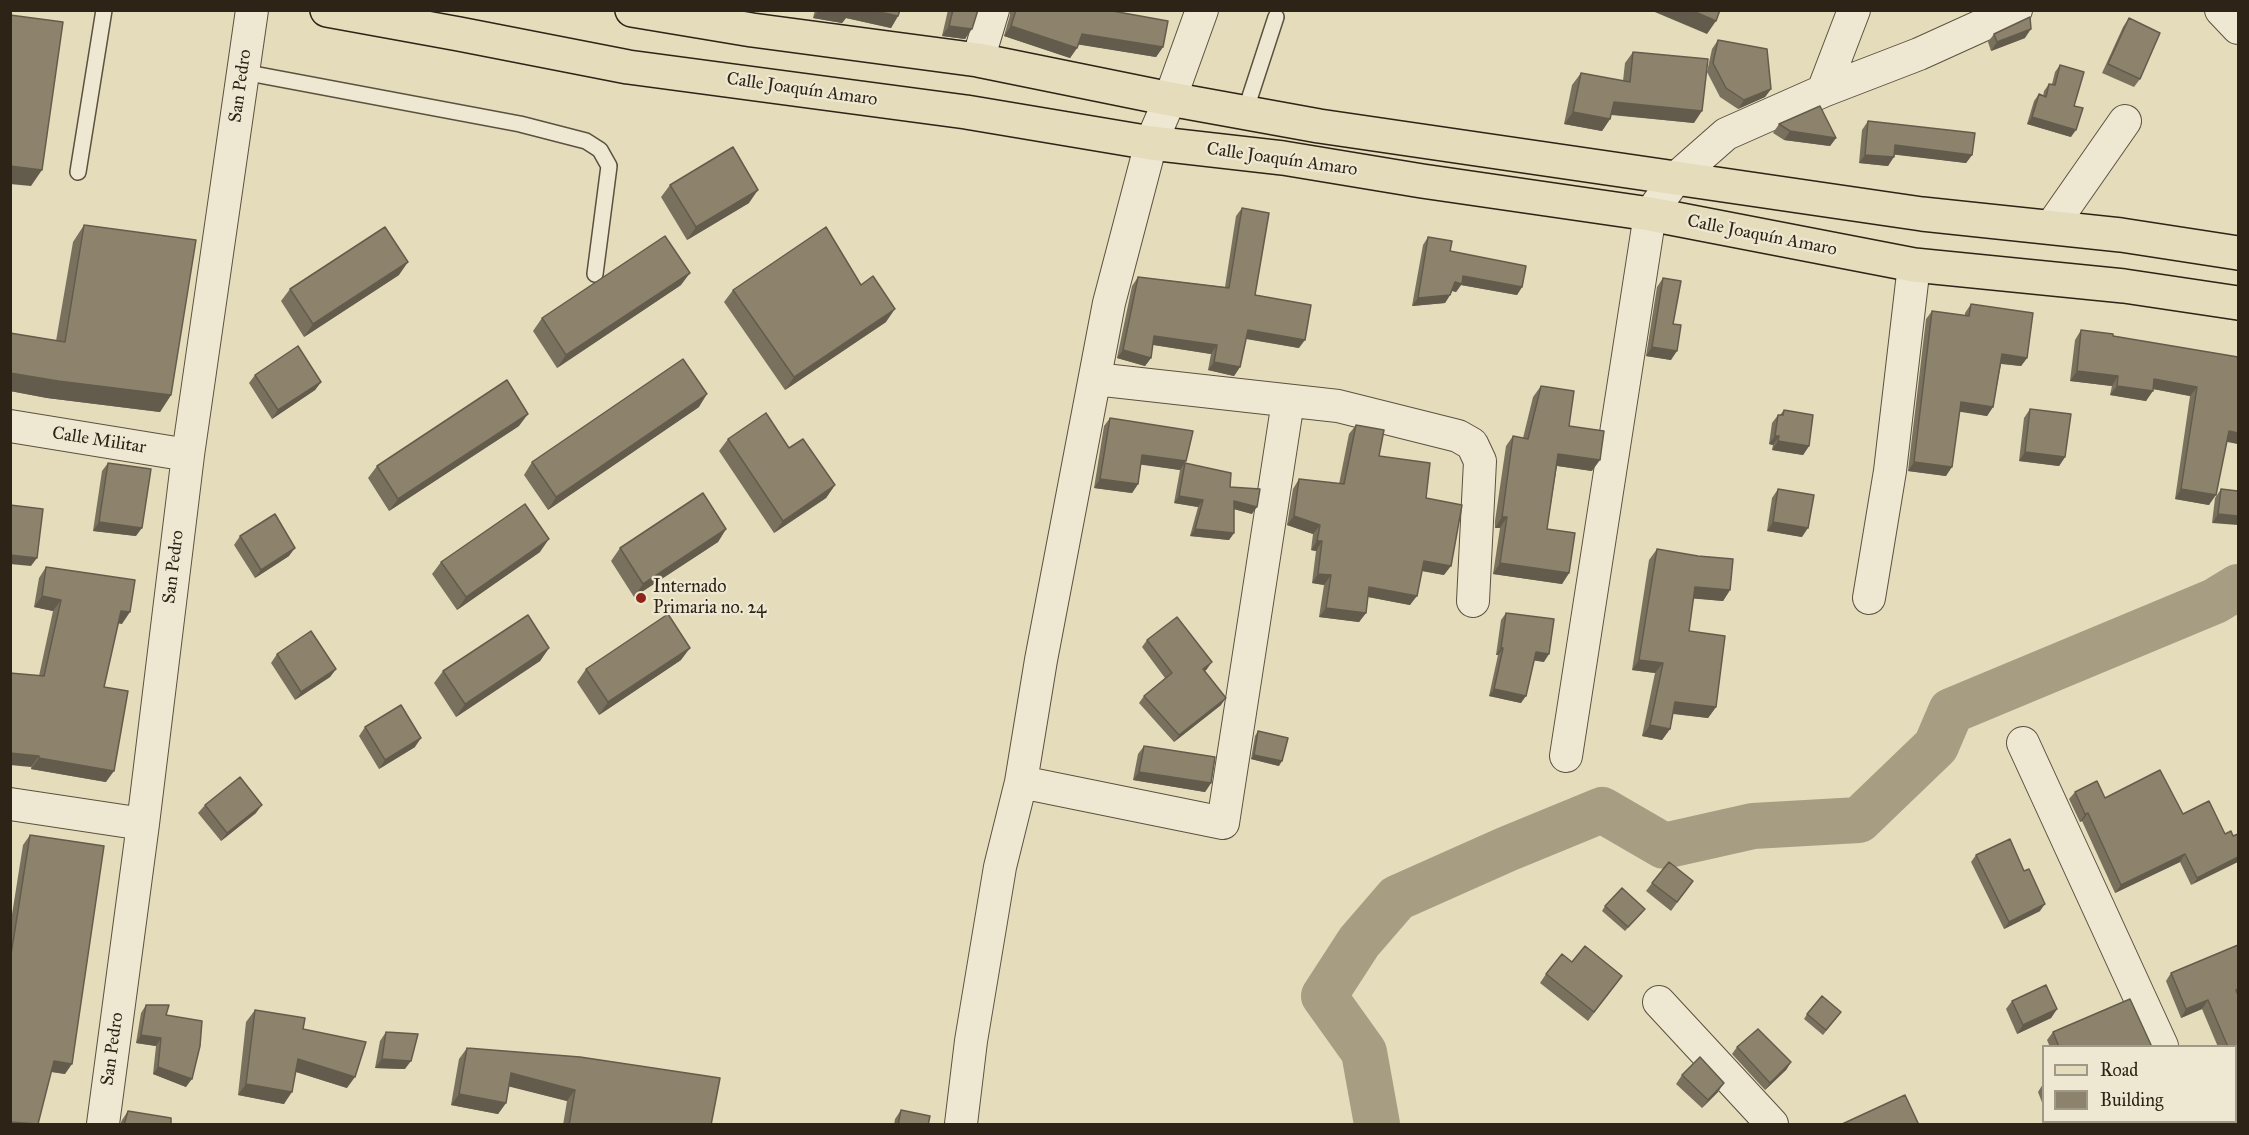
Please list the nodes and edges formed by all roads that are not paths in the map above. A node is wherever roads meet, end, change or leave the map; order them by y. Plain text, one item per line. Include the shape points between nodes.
1 (104, 10) edge
2 (252, 10) edge
3 (327, 10) edge
4 (632, 10) edge
5 (993, 10) edge
6 (1202, 10) edge
7 (1854, 10) edge
8 (2221, 10) edge
9 (2005, 12) edge
10 (1276, 17) dead end
11 (754, 20) edge
12 (2238, 28) edge
13 (978, 60) junction
14 (243, 72) junction
15 (1823, 91) junction
16 (1170, 99) junction
17 (1245, 112) junction
18 (2124, 121) dead end
19 (1151, 143) junction
20 (78, 172) dead end
21 (1676, 178) junction
22 (1650, 214) junction
23 (2051, 227) junction
24 (2238, 253) edge
25 (1914, 265) junction
26 (595, 274) dead end
27 (2238, 303) edge
28 (1095, 379) junction
29 (1288, 401) junction
30 (10, 426) edge
31 (188, 455) junction
32 (1869, 598) dead end
33 (1473, 601) dead end
34 (2023, 743) dead end
35 (1566, 756) dead end
36 (1021, 782) junction
37 (10, 804) edge
38 (143, 824) junction
39 (1659, 1002) dead end
40 (2161, 1045) edge
41 (103, 1125) edge
42 (961, 1125) edge
43 (1772, 1125) edge

1 - 20 lane
2 - 14 street, San Pedro
3 - 19 main road, Calle Joaquín Amaro via 628,67 966,112
4 - 11 main road
5 - 13 street
6 - 16 street
7 - 15 street
8 - 12 street
9 - 15 street via 1918,54
10 - 17 lane
11 - 13 main road
13 - 16 main road
14 - 26 lane via 520,124 586,141 600,150 609,166
14 - 31 street, San Pedro
15 - 21 street via 1726,134
16 - 17 main road
16 - 19 street
17 - 21 main road
18 - 23 street
19 - 22 main road, Calle Joaquín Amaro via 1283,158
19 - 28 street via 1109,303
21 - 22 street
21 - 23 main road via 1922,214
22 - 25 main road, Calle Joaquín Amaro
22 - 35 street
23 - 24 main road
25 - 27 main road, Calle Joaquín Amaro via 2124,286
25 - 32 street via 1890,471
28 - 29 street
28 - 36 street
29 - 33 street via 1338,406 1393,418 1458,436 1472,444 1480,461
29 - 36 street via 1224,823
30 - 31 street, Calle Militar
31 - 38 street, San Pedro
34 - 40 street
36 - 42 street via 1000,867
37 - 38 street
38 - 41 street, San Pedro
39 - 43 street

